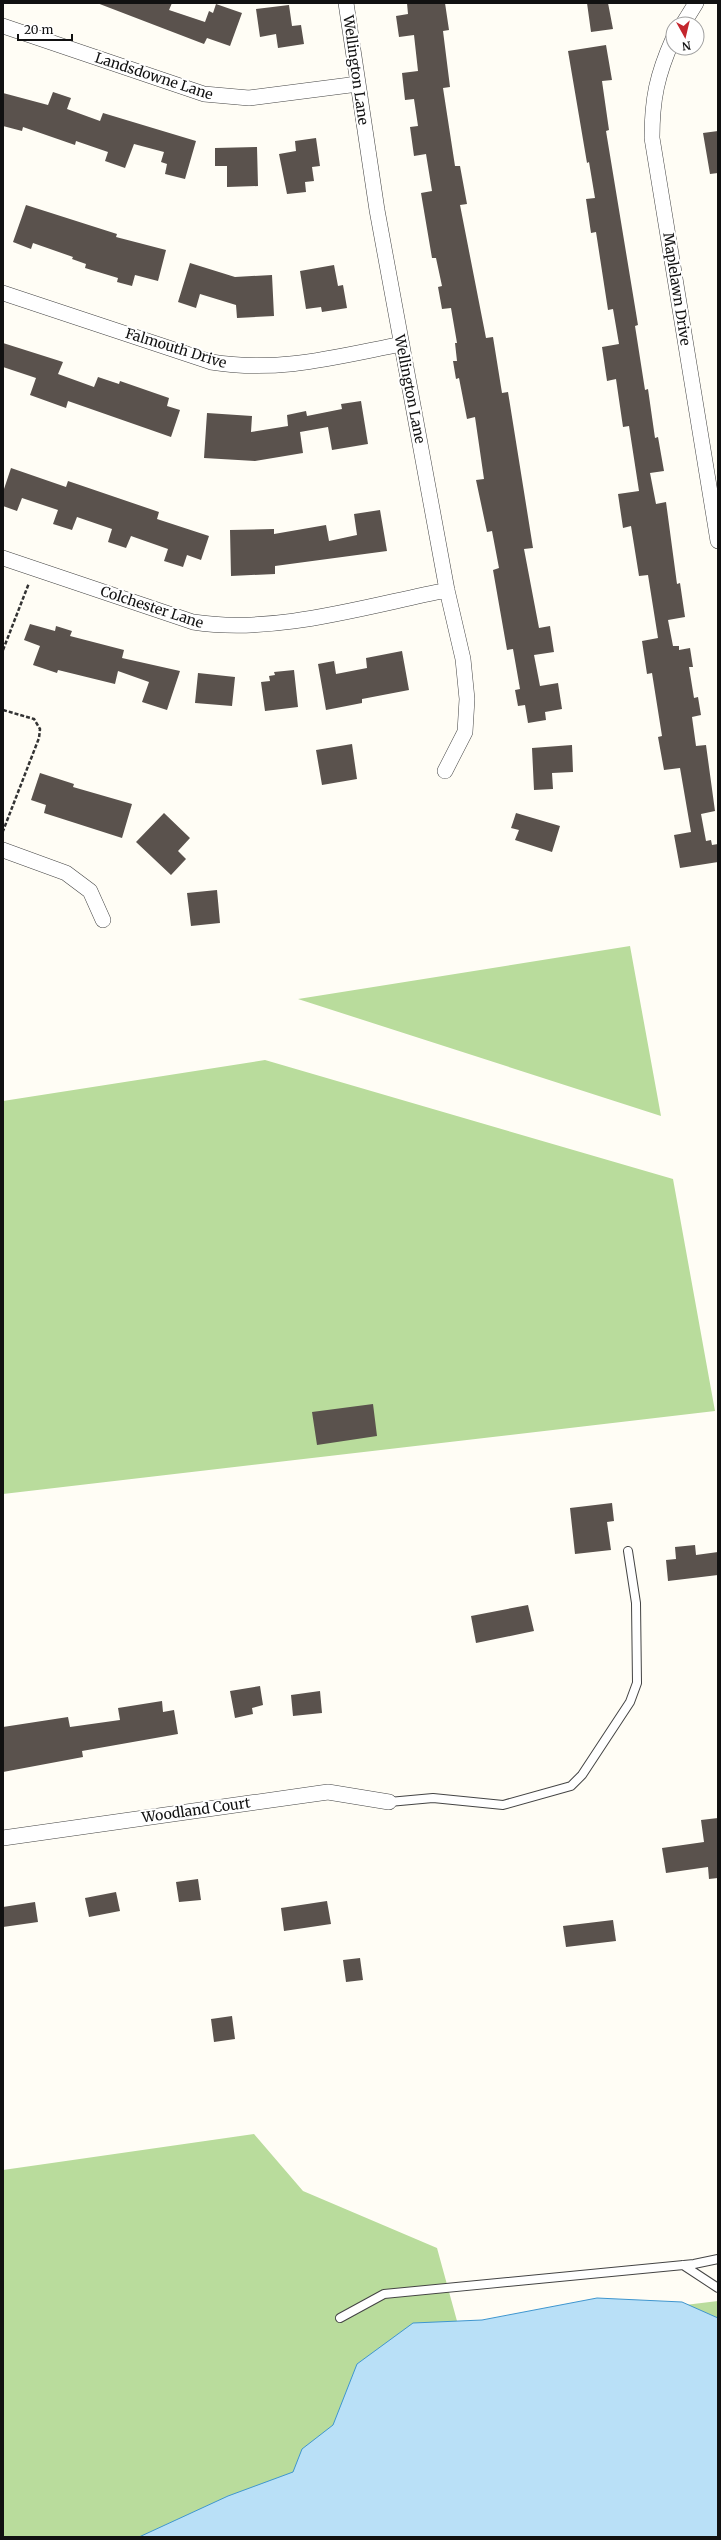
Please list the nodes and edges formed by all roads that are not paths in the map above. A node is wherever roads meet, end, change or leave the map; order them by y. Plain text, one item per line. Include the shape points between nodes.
1 (346, 3) edge
2 (695, 3) edge
3 (687, 16) edge
4 (3, 26) edge
5 (667, 56) edge
6 (358, 84) junction
7 (3, 293) edge
8 (402, 344) junction
9 (718, 541) edge
10 (3, 558) edge
11 (448, 590) junction
12 (445, 771) dead end
13 (3, 850) edge
14 (103, 920) dead end
15 (628, 1551) dead end
16 (389, 1802) joint
17 (3, 1838) edge
18 (718, 2259) edge
19 (684, 2265) junction
20 (718, 2288) edge
21 (340, 2318) dead end

1 - 6 street, Wellington Lane
2 - 3 street
4 - 6 street, Landsdowne Lane via 204,94 249,98
5 - 9 street, Maplelawn Drive via 652,104 652,138
6 - 8 street, Wellington Lane via 377,210
7 - 8 street, Falmouth Drive via 211,362 239,366 280,367
8 - 11 street, Wellington Lane
10 - 11 street, Colchester Lane via 193,622 220,626 273,625
11 - 12 street, Wellington Lane via 463,659 467,699 465,732
13 - 14 street via 66,873 90,891
15 - 16 lane via 636,1603 636,1683 630,1702 582,1775 571,1786 503,1805 433,1798
16 - 17 street, Woodland Court via 328,1792
18 - 19 lane
19 - 20 lane
19 - 21 lane via 384,2294

